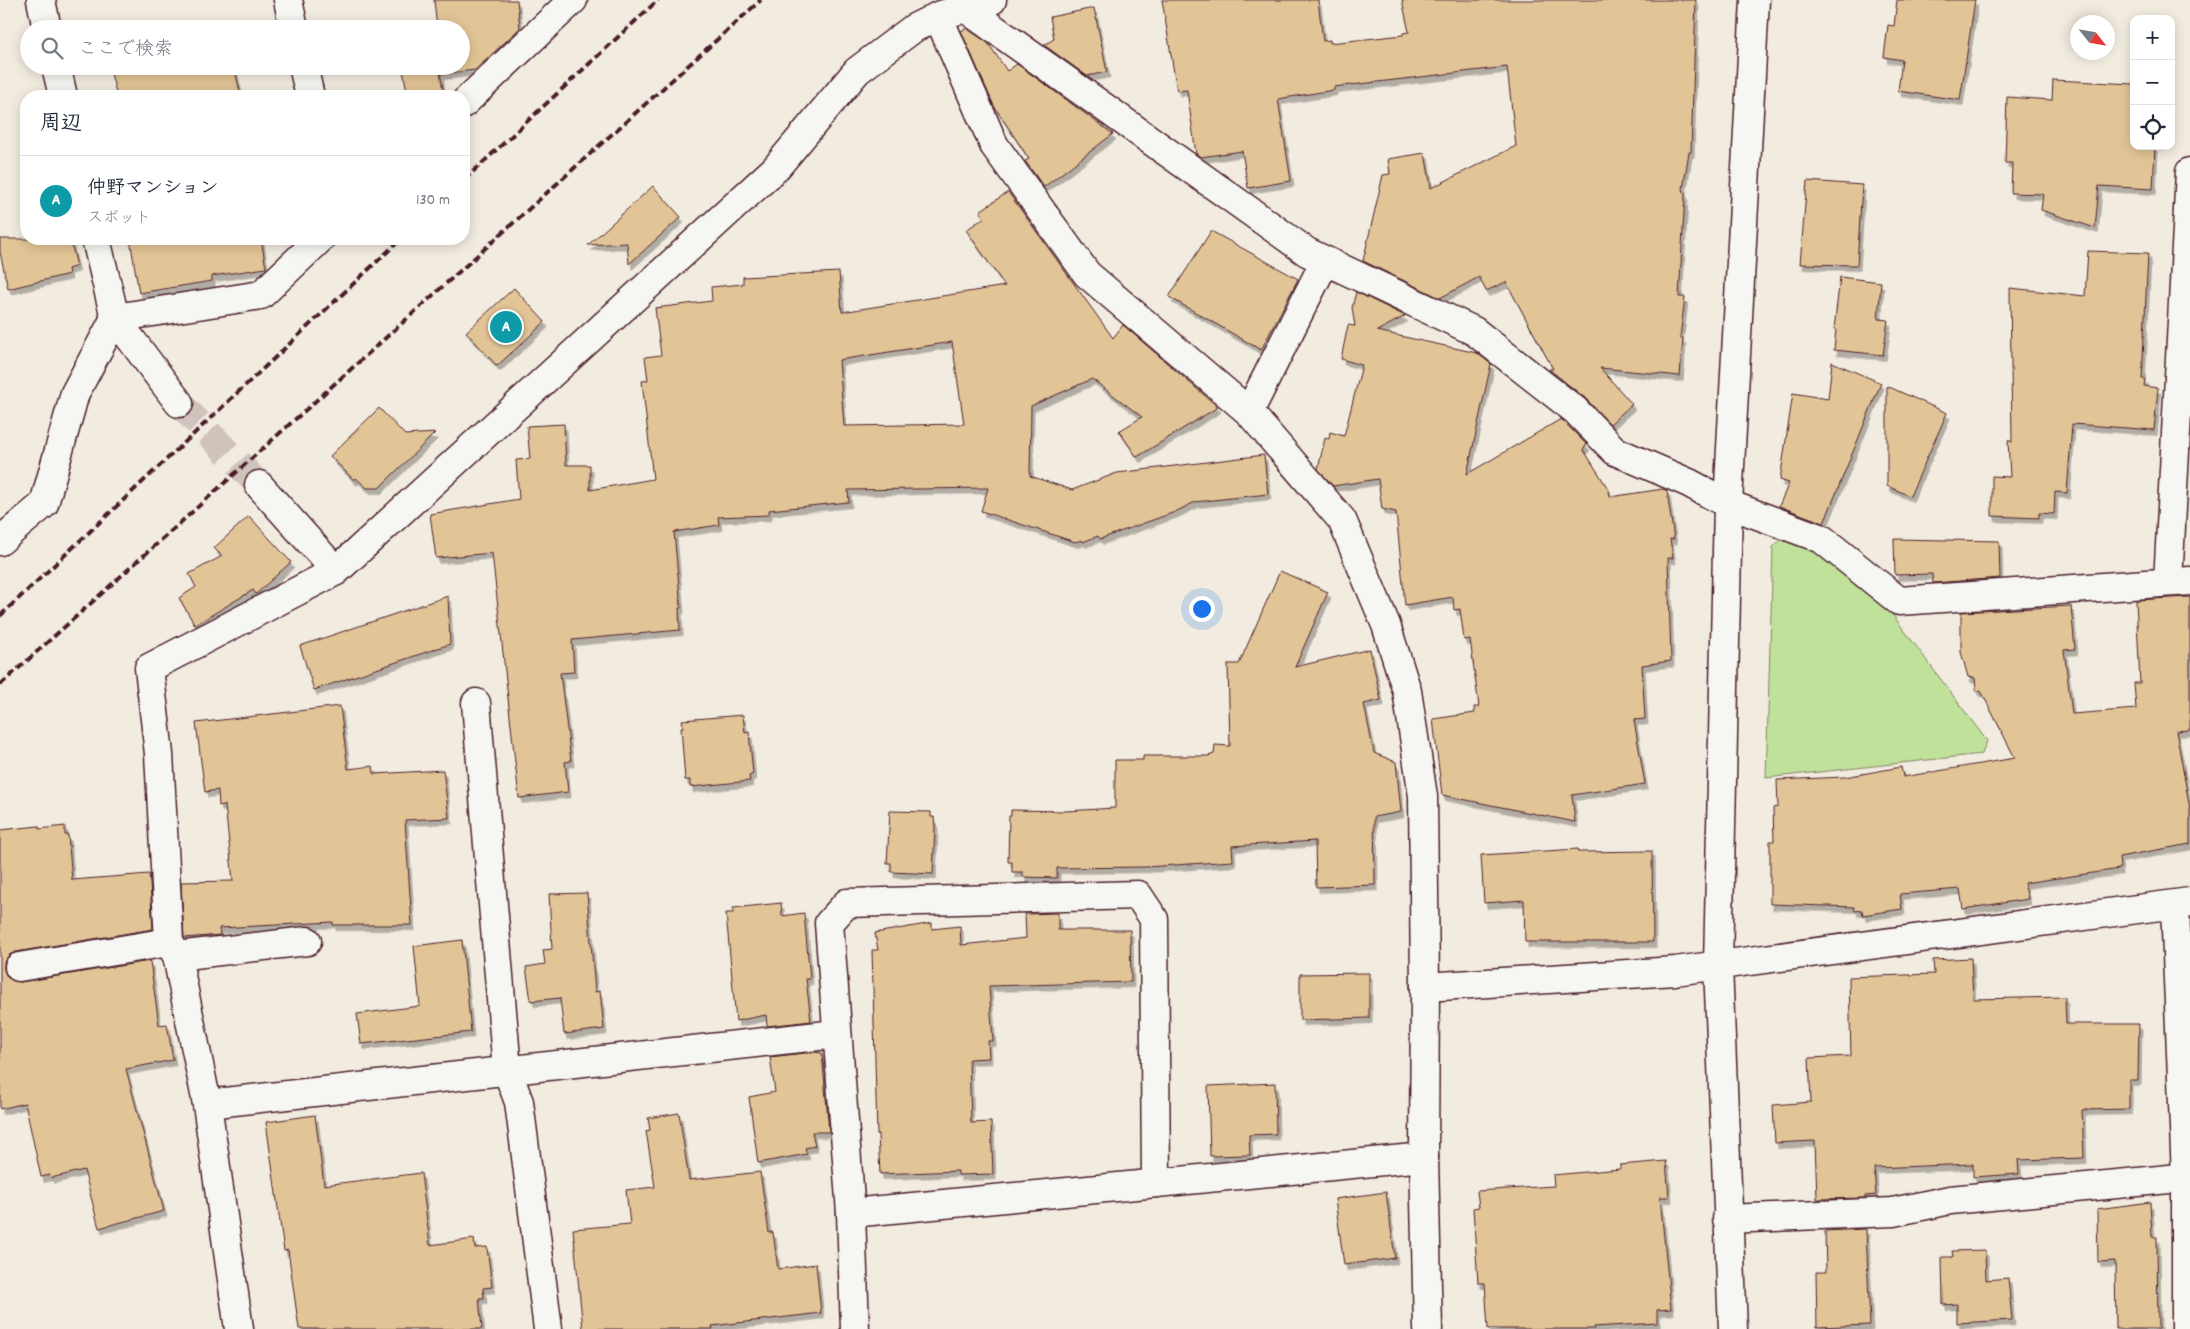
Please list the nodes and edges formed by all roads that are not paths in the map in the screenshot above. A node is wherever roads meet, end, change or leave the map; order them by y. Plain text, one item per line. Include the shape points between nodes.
1 (40, 0) edge
2 (288, 0) edge
3 (573, 0) edge
4 (992, 0) edge
5 (1755, 0) edge
6 (965, 8) junction
7 (938, 16) junction
8 (45, 20) edge
9 (292, 20) edge
10 (58, 75) edge
11 (305, 75) edge
12 (62, 90) edge
13 (309, 90) edge
14 (470, 97) edge
15 (2190, 172) edge
16 (97, 245) edge
17 (314, 245) edge
18 (1325, 261) junction
19 (115, 318) junction
20 (179, 403) tunnel mouth
21 (1249, 412) junction
22 (259, 485) tunnel mouth
23 (1728, 504) junction
24 (0, 540) edge
25 (336, 571) junction
26 (2179, 581) edge
27 (476, 703) dead end
28 (2182, 904) edge
29 (307, 941) dead end
30 (173, 949) junction
31 (1718, 966) junction
32 (19, 967) dead end
33 (1425, 986) junction
34 (836, 1034) junction
35 (507, 1070) junction
36 (207, 1104) junction
37 (1424, 1156) junction
38 (2188, 1177) edge
39 (1156, 1183) junction
40 (852, 1212) junction
41 (1727, 1219) junction
42 (239, 1329) edge
43 (548, 1329) edge
44 (855, 1329) edge
45 (1428, 1329) edge
46 (1732, 1329) edge
47 (2186, 1329) edge

1 - 8 street
2 - 9 street
3 - 14 street
4 - 6 street
5 - 23 street
6 - 7 street
6 - 18 street via 1307,252
7 - 21 street via 994,145 1087,274
7 - 25 street via 914,28 857,70 775,168
10 - 12 street
11 - 13 street
15 - 26 street
16 - 19 street
17 - 19 street via 261,295
18 - 21 street
18 - 23 street via 1474,331 1574,410 1615,451
19 - 20 street
19 - 24 street via 75,393 44,504
21 - 33 street via 1342,520 1386,625 1407,691 1423,796
22 - 25 street
23 - 26 street via 1822,540 1899,601
23 - 31 street
25 - 30 street via 149,668 159,754
27 - 35 street
28 - 31 street
28 - 38 street
29 - 30 street
30 - 32 street
30 - 36 street
31 - 33 street
31 - 41 street
33 - 37 street
34 - 35 street
34 - 39 street via 829,923 847,903 1138,895 1154,919
34 - 40 street
35 - 36 street
35 - 43 street via 519,1102
36 - 42 street
37 - 39 street
37 - 45 street
38 - 41 street via 1950,1200 1893,1212
38 - 47 street
39 - 40 street
40 - 44 street
41 - 46 street

